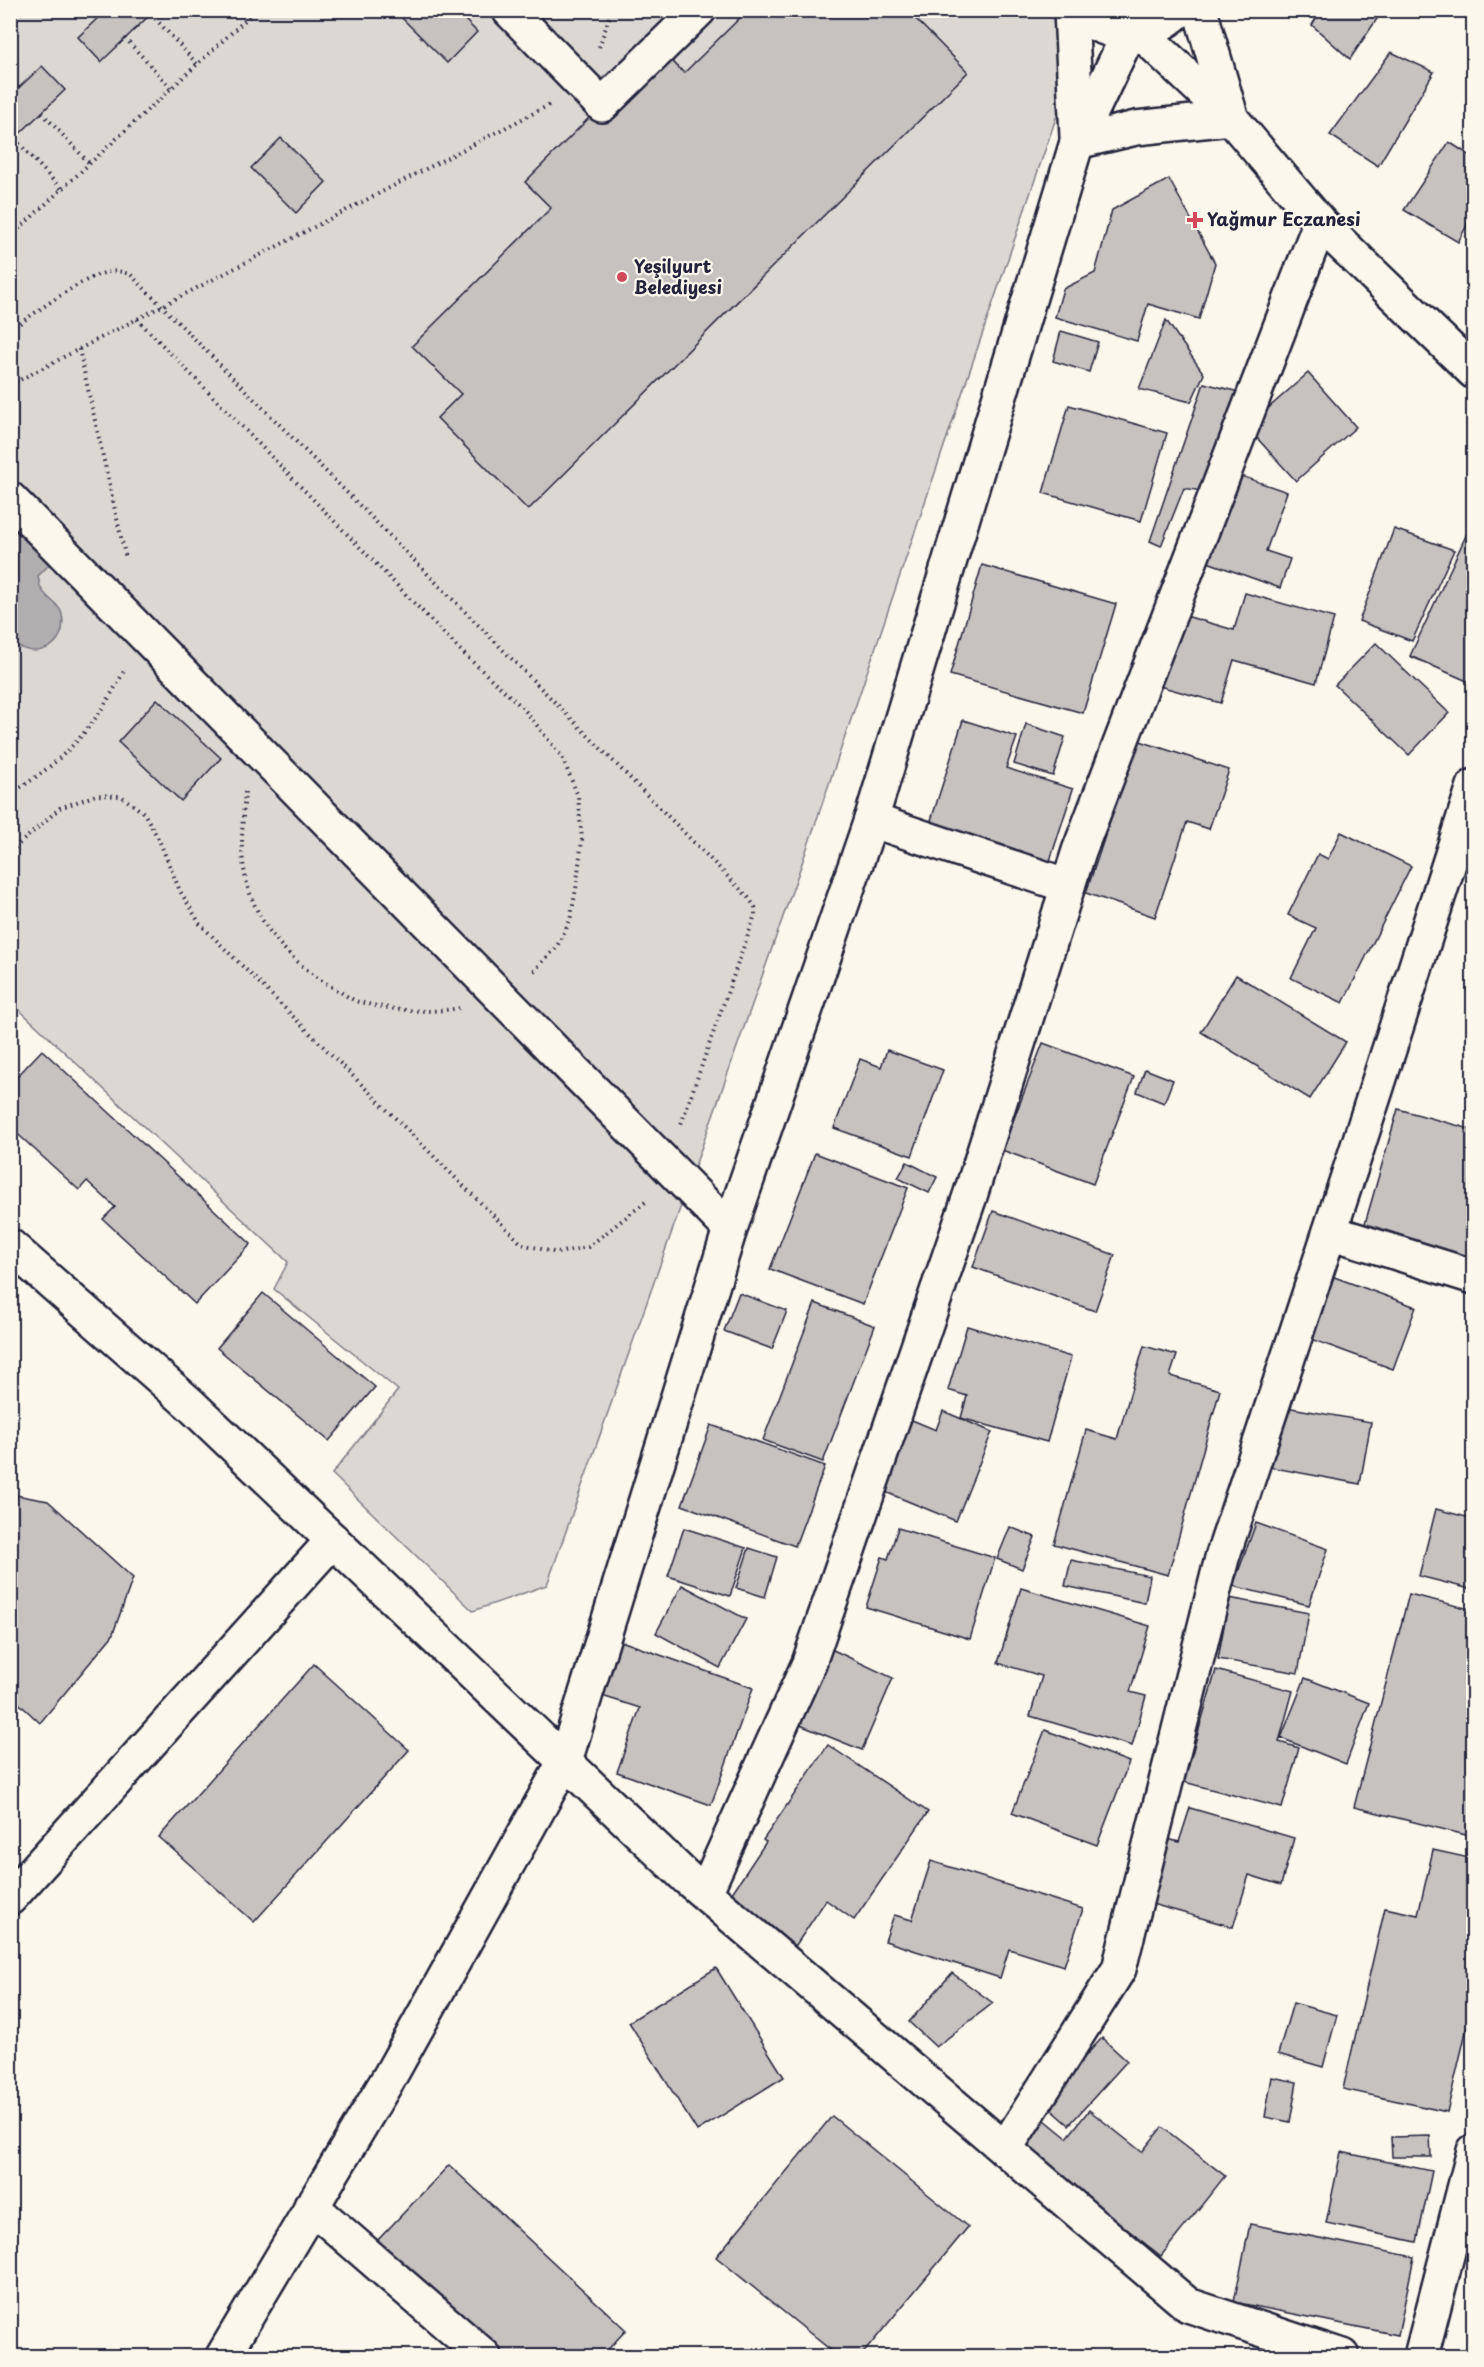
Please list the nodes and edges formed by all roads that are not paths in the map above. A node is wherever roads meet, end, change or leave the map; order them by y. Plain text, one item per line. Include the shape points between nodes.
1 (509, 10) edge
2 (699, 10) edge
3 (1071, 10) edge
4 (1077, 10) edge
5 (1179, 10) edge
6 (1200, 10) edge
7 (1134, 32) junction
8 (1231, 118) junction
9 (1077, 142) junction
10 (1320, 223) junction
11 (1473, 372) edge
12 (10, 499) edge
13 (1473, 786) edge
14 (870, 820) junction
15 (1068, 886) junction
16 (730, 1229) junction
17 (1330, 1232) junction
18 (10, 1246) edge
19 (1473, 1277) edge
20 (333, 1540) junction
21 (565, 1761) junction
22 (705, 1893) junction
23 (10, 1898) edge
24 (1005, 2149) junction
25 (1473, 2151) edge
26 (311, 2206) junction
27 (223, 2356) edge
28 (484, 2356) edge
29 (1342, 2356) edge
30 (1421, 2356) edge

1 - 2 street via 594,96
3 - 9 street
4 - 7 street via 1107,30
5 - 7 street via 1152,29
6 - 8 street
7 - 8 street
7 - 9 street
8 - 9 street via 1136,128
8 - 10 street
9 - 14 street
10 - 11 street
10 - 15 street
12 - 16 street
13 - 17 street
14 - 15 street
14 - 16 street
15 - 22 street via 970,1196 809,1663
16 - 21 street
17 - 19 street
17 - 24 street via 1222,1558 1119,1969
18 - 20 street via 190,1404
20 - 21 street
20 - 23 street
21 - 22 street
21 - 26 street via 390,2076
22 - 24 street
24 - 29 street via 1188,2305
25 - 30 street
26 - 27 street
26 - 28 street

